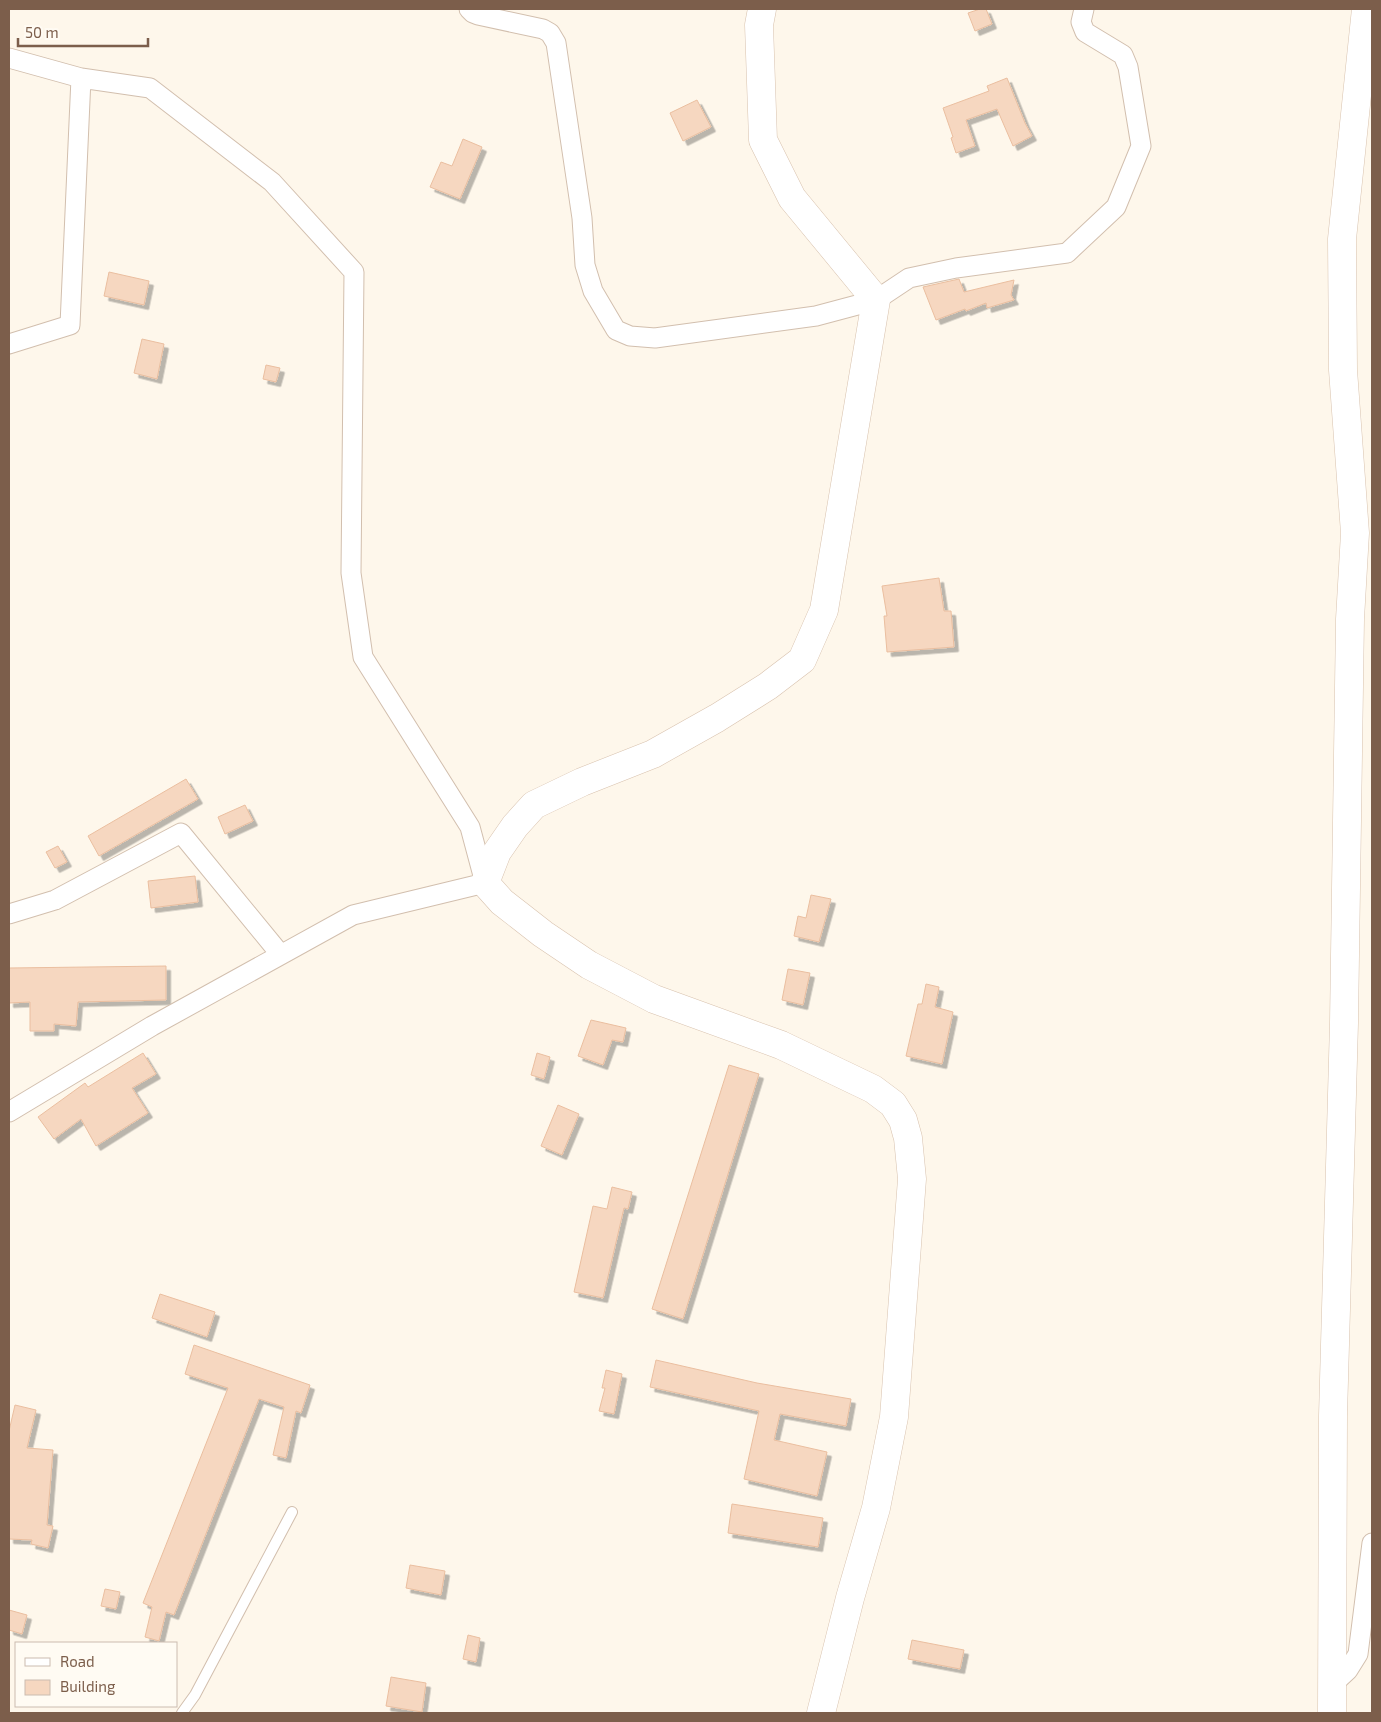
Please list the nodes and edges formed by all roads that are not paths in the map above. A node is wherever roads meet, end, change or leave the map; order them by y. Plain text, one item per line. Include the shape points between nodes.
1 (469, 9) edge
2 (762, 9) edge
3 (1084, 9) edge
4 (1366, 9) edge
5 (9, 58) edge
6 (81, 78) junction
7 (876, 300) junction
8 (9, 344) edge
9 (485, 884) junction
10 (9, 914) edge
11 (281, 955) junction
12 (9, 1112) edge
13 (292, 1512) dead end
14 (1372, 1543) edge
15 (1334, 1683) junction
16 (182, 1713) edge
17 (821, 1713) edge
18 (1332, 1713) edge

1 - 7 street via 478,15 543,28 556,44 585,265 593,291 616,330 630,336 655,338 816,316
2 - 7 street via 759,25 763,140 792,198
3 - 7 street via 1081,22 1085,32 1123,55 1128,67 1141,146 1116,207 1066,252 909,278
4 - 15 street via 1342,240 1343,370 1355,533 1350,619 1334,1416
5 - 6 street
6 - 8 street via 70,325
6 - 9 street via 150,88 272,182 354,272 351,573 363,657 470,827
7 - 9 street via 824,610 802,660 717,718 653,754 534,805 514,826 497,852
9 - 11 street via 354,915
9 - 17 street via 502,902 543,934 589,965 654,998 781,1045 873,1089 893,1104 903,1120 912,1179 894,1417 876,1508
10 - 11 street via 56,900 181,833
11 - 12 street via 152,1026
13 - 16 lane via 195,1695
14 - 15 street via 1358,1654
15 - 18 street

